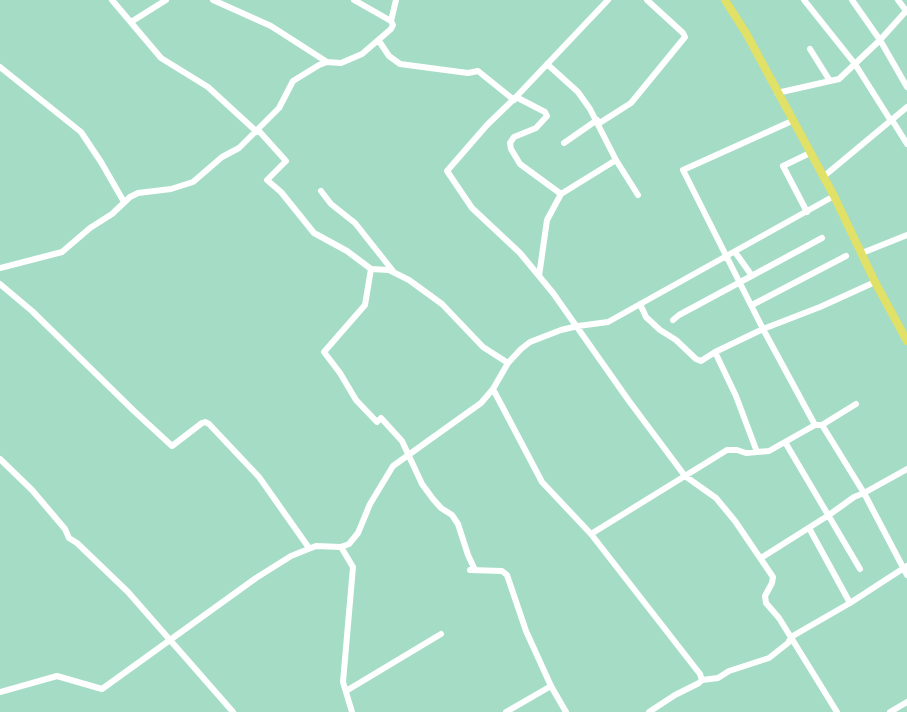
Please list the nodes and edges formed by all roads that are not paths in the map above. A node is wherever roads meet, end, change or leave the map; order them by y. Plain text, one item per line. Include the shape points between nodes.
1 (112, 0) edge
2 (166, 0) edge
3 (213, 0) edge
4 (354, 0) edge
5 (396, 0) edge
6 (608, 0) edge
7 (648, 0) edge
8 (725, 0) edge
9 (804, 0) edge
10 (852, 0) edge
11 (898, 0) edge
12 (907, 11) edge
13 (391, 21) junction
14 (131, 22) junction
15 (880, 40) junction
16 (380, 41) junction
17 (810, 49) dead end
18 (327, 62) junction
19 (548, 64) junction
20 (855, 64) junction
21 (0, 67) edge
22 (830, 81) junction
23 (907, 87) edge
24 (777, 93) junction
25 (515, 98) junction
26 (907, 107) edge
27 (792, 121) junction
28 (892, 121) junction
29 (597, 122) junction
30 (258, 131) junction
31 (564, 143) dead end
32 (907, 144) edge
33 (810, 153) junction
34 (616, 160) junction
35 (823, 177) junction
36 (321, 191) dead end
37 (561, 194) junction
38 (638, 195) dead end
39 (834, 196) junction
40 (124, 202) junction
41 (807, 212) junction
42 (907, 236) edge
43 (822, 238) dead end
44 (735, 252) junction
45 (862, 253) junction
46 (728, 256) junction
47 (846, 256) dead end
48 (0, 268) edge
49 (371, 269) junction
50 (393, 271) junction
51 (750, 273) dead end
52 (540, 276) junction
53 (741, 282) junction
54 (875, 282) junction
55 (0, 284) edge
56 (640, 304) junction
57 (752, 305) junction
58 (673, 320) dead end
59 (578, 326) junction
60 (763, 329) junction
61 (907, 341) edge
62 (715, 352) junction
63 (508, 363) junction
64 (493, 389) junction
65 (856, 404) dead end
66 (819, 425) junction
67 (785, 442) junction
68 (757, 452) junction
69 (409, 454) junction
70 (0, 459) edge
71 (907, 469) edge
72 (685, 476) junction
73 (864, 493) junction
74 (829, 515) junction
75 (809, 528) junction
76 (591, 534) junction
77 (341, 547) junction
78 (309, 548) junction
79 (761, 558) junction
80 (860, 569) dead end
81 (906, 570) edge
82 (850, 603) junction
83 (441, 634) dead end
84 (791, 637) junction
85 (170, 640) junction
86 (702, 680) junction
87 (551, 686) junction
88 (346, 691) junction
89 (0, 692) edge
90 (907, 702) edge
91 (233, 712) edge
92 (352, 712) edge
93 (506, 712) edge
94 (566, 712) edge
95 (649, 712) edge
96 (837, 712) edge
97 (890, 712) edge

1 - 14 street
2 - 14 street
3 - 18 street via 271,26
4 - 13 street
5 - 13 street
6 - 19 street
7 - 29 street via 685,37 631,103
8 - 24 main road
9 - 20 street
10 - 15 street
11 - 12 street
12 - 15 street
13 - 16 street via 391,30
14 - 30 street via 161,58 213,91
15 - 20 street
15 - 23 street
16 - 18 street via 341,63
16 - 25 street via 389,56 400,64 478,71
17 - 22 street
18 - 30 street via 293,81 282,104
19 - 25 street
19 - 29 street via 578,92
20 - 22 street via 839,79
20 - 28 street
21 - 40 street via 81,132
22 - 24 street
24 - 27 main road
25 - 37 street via 547,116 536,128 514,137 511,149 520,164
25 - 52 street via 447,171 472,208
26 - 28 street
27 - 33 main road
27 - 46 street via 683,170
28 - 32 street
28 - 35 street
29 - 31 street
29 - 34 street
30 - 40 street via 193,182 138,193
30 - 49 street via 286,161 267,180 314,233
33 - 35 main road
33 - 41 street via 783,166
34 - 37 street
34 - 38 street
35 - 39 main road
36 - 50 street via 356,223
37 - 52 street via 547,220
39 - 41 street
39 - 45 main road
40 - 48 street via 62,252
41 - 44 street
42 - 45 street
43 - 53 street
44 - 46 street
44 - 51 street
45 - 54 main road
46 - 53 street
46 - 56 street
47 - 57 street
49 - 50 street
49 - 69 street via 365,305 324,352 356,400 376,422 381,418
50 - 63 street via 437,300 483,347
52 - 59 street
53 - 57 street
53 - 58 street
54 - 60 street
54 - 61 main road
55 - 78 street via 172,446 202,423 208,424 259,477
56 - 59 street via 608,322
56 - 62 street via 646,317 696,359 701,361
57 - 60 street
59 - 63 street via 530,342
59 - 72 street
60 - 62 street
60 - 66 street
62 - 68 street
63 - 64 street
64 - 69 street via 467,415
64 - 76 street via 542,482
65 - 66 street
66 - 67 street
66 - 73 street
67 - 68 street via 769,451
67 - 74 street
68 - 72 street via 727,450
69 - 77 street via 390,470 358,533
69 - 87 street via 433,500 458,524 473,570 502,571 507,575
70 - 85 street via 69,538 120,584
71 - 73 street
72 - 76 street
72 - 79 street via 716,498
73 - 74 street
73 - 81 street
74 - 75 street
74 - 80 street
75 - 79 street
75 - 82 street
76 - 86 street
77 - 78 street
77 - 88 street via 352,567 343,682
78 - 85 street via 256,578
79 - 84 street via 773,577 766,603
81 - 82 street
82 - 84 street
83 - 88 street
84 - 86 street via 769,658 718,678
84 - 96 street
85 - 89 street via 102,689 57,676
85 - 91 street
86 - 95 street
87 - 93 street
87 - 94 street
88 - 92 street
90 - 97 street

